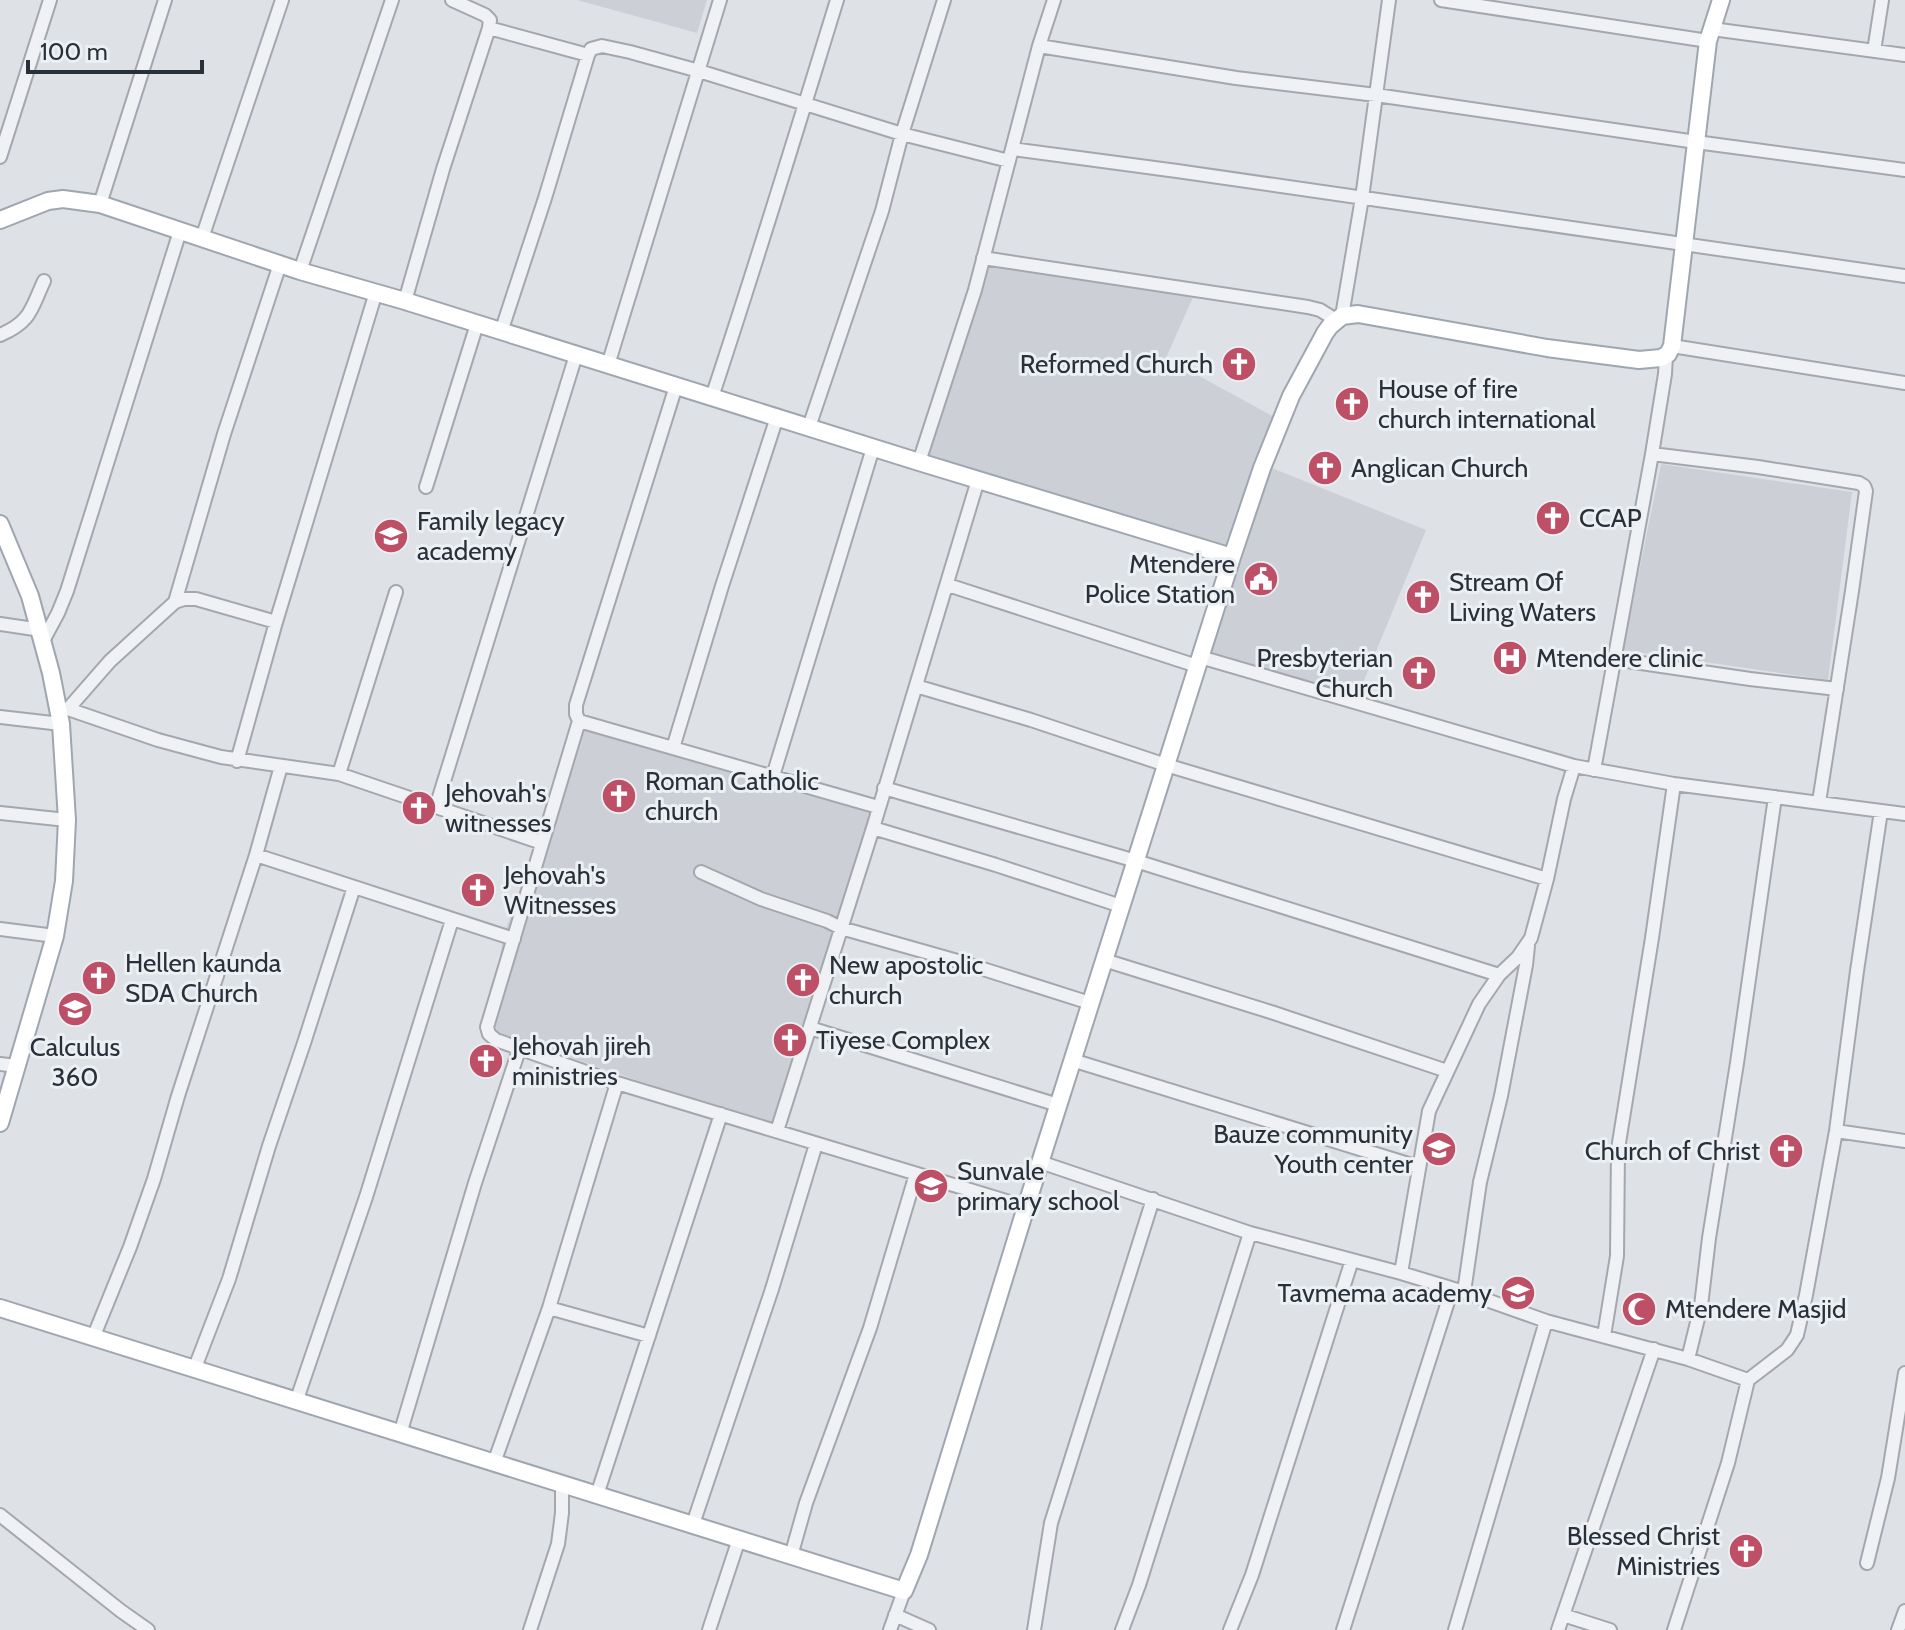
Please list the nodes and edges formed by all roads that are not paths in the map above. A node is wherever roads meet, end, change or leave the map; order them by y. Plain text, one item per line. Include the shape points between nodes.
1 (50, 0) edge
2 (165, 0) edge
3 (282, 0) edge
4 (392, 0) edge
5 (452, 0) edge
6 (720, 0) edge
7 (837, 0) edge
8 (944, 0) edge
9 (1054, 0) edge
10 (1389, 0) edge
11 (1441, 0) edge
12 (1721, 0) edge
13 (1882, 0) edge
14 (489, 28) junction
15 (1710, 35) junction
16 (1039, 46) junction
17 (1874, 51) junction
18 (588, 55) junction
19 (1905, 55) edge
20 (699, 71) junction
21 (1376, 95) junction
22 (805, 103) junction
23 (902, 134) junction
24 (1696, 142) junction
25 (1011, 155) junction
26 (0, 157) edge
27 (1905, 170) edge
28 (1362, 198) junction
29 (100, 204) junction
30 (0, 220) edge
31 (180, 231) junction
32 (202, 238) junction
33 (1683, 244) junction
34 (983, 258) junction
35 (280, 264) junction
36 (300, 271) junction
37 (1905, 276) edge
38 (44, 281) dead end
39 (376, 292) junction
40 (405, 301) junction
41 (1339, 318) junction
42 (477, 324) junction
43 (501, 332) junction
44 (0, 335) edge
45 (1669, 350) junction
46 (576, 355) junction
47 (608, 365) junction
48 (1905, 383) edge
49 (676, 386) junction
50 (712, 397) junction
51 (777, 417) junction
52 (809, 427) junction
53 (873, 448) junction
54 (1652, 454) junction
55 (919, 462) junction
56 (978, 480) junction
57 (426, 487) dead end
58 (0, 524) edge
59 (5, 545) edge
60 (1232, 557) junction
61 (948, 585) junction
62 (396, 592) dead end
63 (175, 602) junction
64 (276, 622) junction
65 (0, 624) edge
66 (42, 635) junction
67 (1614, 659) junction
68 (1199, 661) junction
69 (916, 686) junction
70 (1837, 689) junction
71 (62, 714) junction
72 (0, 717) edge
73 (579, 721) junction
74 (673, 748) junction
75 (237, 761) junction
76 (1166, 765) junction
77 (281, 766) junction
78 (1574, 766) junction
79 (1594, 770) junction
80 (339, 774) junction
81 (773, 776) junction
82 (1674, 784) junction
83 (884, 788) junction
84 (1775, 797) junction
85 (1819, 802) junction
86 (436, 807) junction
87 (878, 807) junction
88 (1881, 811) junction
89 (0, 813) edge
90 (1905, 814) edge
91 (67, 820) junction
92 (873, 828) junction
93 (542, 843) junction
94 (256, 855) junction
95 (1136, 861) junction
96 (701, 872) dead end
97 (1547, 879) junction
98 (354, 887) junction
99 (1121, 906) junction
100 (452, 920) junction
101 (841, 928) junction
102 (0, 929) edge
103 (55, 936) junction
104 (514, 939) junction
105 (1528, 943) junction
106 (1104, 960) junction
107 (1499, 975) junction
108 (1090, 1003) junction
109 (810, 1028) junction
110 (519, 1050) junction
111 (1072, 1060) junction
112 (8, 1065) edge
113 (1447, 1071) junction
114 (617, 1083) junction
115 (1058, 1105) junction
116 (721, 1114) junction
117 (0, 1123) edge
118 (777, 1131) junction
119 (1836, 1131) junction
120 (1905, 1141) edge
121 (816, 1144) junction
122 (1040, 1162) junction
123 (1418, 1167) junction
124 (916, 1174) junction
125 (1153, 1199) junction
126 (1026, 1207) junction
127 (1250, 1233) junction
128 (1352, 1260) junction
129 (1401, 1273) junction
130 (1458, 1291) junction
131 (0, 1308) edge
132 (549, 1308) junction
133 (1546, 1321) junction
134 (649, 1336) junction
135 (1604, 1336) junction
136 (93, 1338) junction
137 (1654, 1349) junction
138 (1688, 1359) junction
139 (194, 1370) junction
140 (1905, 1373) edge
141 (1748, 1380) junction
142 (296, 1402) junction
143 (400, 1434) junction
144 (494, 1463) junction
145 (562, 1483) junction
146 (597, 1495) junction
147 (0, 1515) edge
148 (693, 1524) junction
149 (739, 1539) junction
150 (791, 1556) junction
151 (1867, 1563) dead end
152 (904, 1591) junction
153 (1905, 1611) edge
154 (895, 1615) junction
155 (1563, 1615) junction
156 (148, 1630) edge
157 (530, 1630) edge
158 (709, 1630) edge
159 (890, 1630) edge
160 (929, 1630) edge
161 (1034, 1630) edge
162 (1122, 1630) edge
163 (1230, 1630) edge
164 (1343, 1630) edge
165 (1455, 1630) edge
166 (1558, 1630) edge
167 (1610, 1630) edge
168 (1674, 1630) edge
169 (1898, 1630) edge

1 - 26 street
2 - 29 street
3 - 32 street
4 - 36 street
5 - 14 street via 485,15
6 - 20 street
7 - 22 street
8 - 23 street
9 - 16 street
10 - 21 street
11 - 15 street
12 - 15 main road
13 - 17 street
14 - 18 street
14 - 40 street
15 - 17 street
15 - 24 main road
16 - 21 street
16 - 25 street
17 - 19 street
18 - 20 street via 602,46
18 - 43 street
20 - 22 street
20 - 47 street
21 - 24 street
21 - 28 street
22 - 23 street
22 - 50 street
23 - 25 street
23 - 52 street via 882,211
24 - 27 street
24 - 33 main road
25 - 28 street
25 - 34 street
28 - 33 street
28 - 41 street
29 - 30 main road via 48,201
29 - 31 main road
31 - 32 main road
31 - 66 street via 67,591
32 - 35 main road
33 - 37 street
33 - 45 main road
34 - 41 street via 1308,307
34 - 55 street
35 - 36 main road
35 - 63 street
36 - 39 main road
38 - 44 street via 25,319
39 - 40 main road
39 - 64 street
40 - 42 main road
41 - 45 main road via 1358,314 1639,360 1656,359
41 - 60 main road via 1325,333 1291,396
42 - 43 main road
42 - 57 street
43 - 46 main road
45 - 48 street
45 - 54 street
46 - 47 main road
46 - 86 street
47 - 49 main road
49 - 50 main road
49 - 73 street via 576,705
50 - 51 main road
51 - 52 main road
51 - 74 street
52 - 53 main road
53 - 55 main road
53 - 81 street
54 - 67 street
54 - 70 street via 1864,486
55 - 56 main road
56 - 60 main road
56 - 61 street
58 - 59 main road
59 - 66 main road
60 - 68 main road
61 - 68 street
61 - 69 street
62 - 80 street
63 - 64 street via 196,599
63 - 71 street
64 - 75 street
65 - 66 street
66 - 71 main road
67 - 70 street
67 - 79 street
68 - 76 main road
68 - 78 street
69 - 76 street
69 - 83 street
70 - 85 street
71 - 72 street
71 - 75 street
71 - 91 main road
73 - 74 street
73 - 93 street
74 - 81 street
75 - 77 street
76 - 95 main road
76 - 97 street
77 - 80 street
77 - 94 street
78 - 79 street
78 - 97 street
79 - 82 street
80 - 86 street
81 - 87 street
82 - 84 street
82 - 135 street via 1618,1149 1617,1256
83 - 87 street
83 - 95 street
84 - 85 street
84 - 138 street via 1701,1306
85 - 88 street
86 - 93 street
87 - 92 street
88 - 90 street
88 - 119 street
89 - 91 street
91 - 103 main road
92 - 99 street
92 - 101 street
93 - 104 street
94 - 98 street
94 - 136 street via 154,1179
95 - 99 main road
95 - 107 street
96 - 101 street
97 - 105 street
98 - 100 street
98 - 139 street via 229,1279
99 - 106 main road
100 - 104 street
100 - 142 street
101 - 108 street
101 - 109 street
102 - 103 street
103 - 112 main road
104 - 110 street via 487,1027 496,1040
105 - 107 street
105 - 130 street
106 - 108 main road
106 - 113 street
107 - 113 street
108 - 111 main road
109 - 115 street
109 - 118 street
110 - 114 street
110 - 143 street
111 - 115 main road
111 - 123 street
112 - 117 main road
113 - 123 street via 1429,1111
114 - 116 street
114 - 132 street
115 - 122 main road
116 - 118 street
116 - 134 street
118 - 121 street
119 - 120 street
119 - 141 street via 1797,1335 1787,1350
121 - 124 street
121 - 148 street
122 - 125 street
122 - 126 main road
123 - 129 street
124 - 126 street
124 - 150 street via 870,1328
125 - 127 street
125 - 161 street via 1051,1523
126 - 152 main road
127 - 128 street
127 - 162 street
128 - 129 street
128 - 163 street
129 - 130 street
130 - 133 street
130 - 164 street
131 - 136 main road
132 - 134 street
132 - 144 street
133 - 135 street
133 - 165 street
134 - 146 street
135 - 137 street
136 - 139 main road
137 - 138 street
137 - 155 street
138 - 141 street
139 - 142 main road
140 - 151 street
141 - 168 street via 1728,1463
142 - 143 main road
143 - 144 main road
144 - 145 main road
145 - 146 main road
145 - 157 street via 558,1544
146 - 148 main road
147 - 156 street
148 - 149 main road
149 - 150 main road
149 - 158 street
150 - 152 main road
152 - 154 street
153 - 169 street
154 - 159 street
154 - 160 street
155 - 166 street
155 - 167 street

